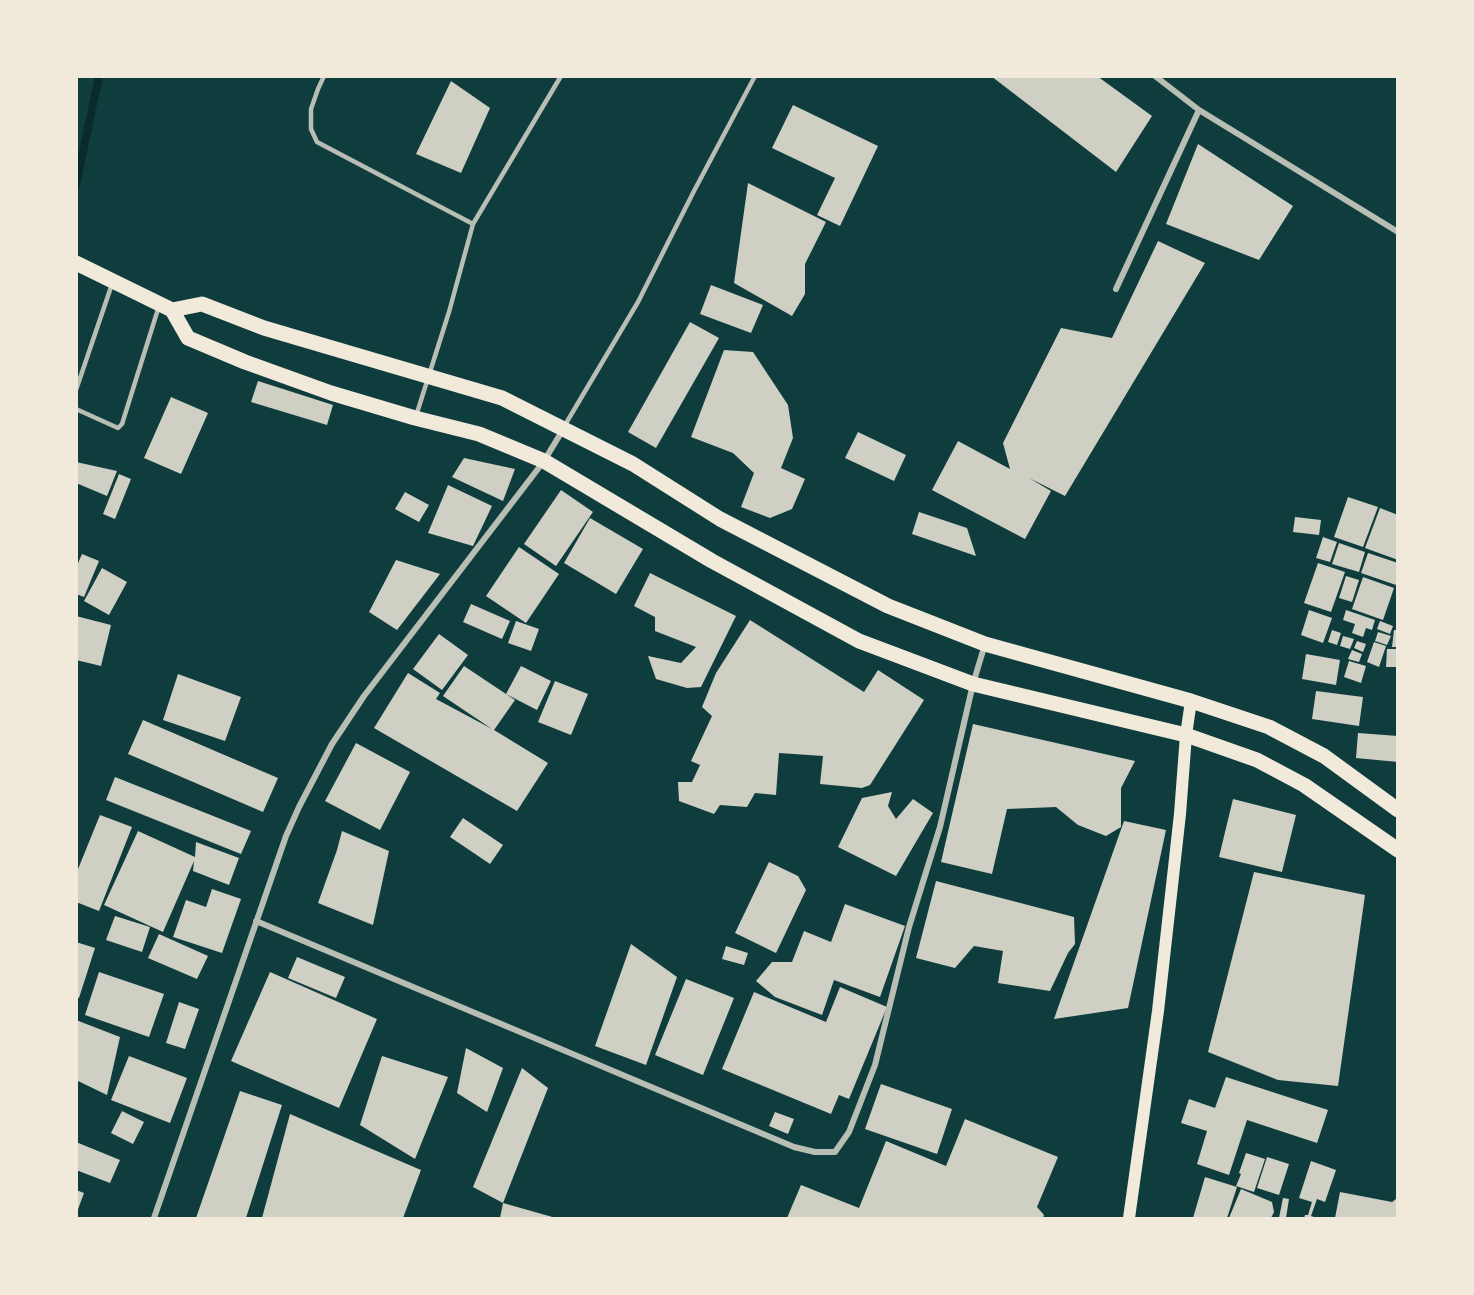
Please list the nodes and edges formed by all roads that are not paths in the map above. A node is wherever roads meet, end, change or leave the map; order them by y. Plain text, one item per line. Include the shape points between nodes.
1 (324, 76) edge
2 (561, 76) edge
3 (755, 76) edge
4 (1155, 76) edge
5 (1199, 110) junction
6 (472, 224) junction
7 (1398, 232) edge
8 (76, 263) edge
9 (113, 281) junction
10 (1116, 290) dead end
11 (166, 307) junction
12 (429, 375) junction
13 (76, 390) edge
14 (76, 409) edge
15 (415, 418) junction
16 (564, 428) junction
17 (543, 461) junction
18 (986, 644) junction
19 (973, 684) junction
20 (1191, 701) junction
21 (1186, 735) junction
22 (1398, 810) edge
23 (1398, 850) edge
24 (255, 921) junction
25 (154, 1218) edge
26 (1129, 1218) edge

1 - 6 lane via 311,109 311,129 317,142
2 - 6 lane
3 - 16 lane via 638,302
4 - 5 street
5 - 7 street
5 - 10 street
6 - 12 lane
8 - 9 main road
9 - 11 main road
9 - 13 lane
11 - 12 main road via 202,304 264,328
11 - 14 lane via 122,424 118,428
11 - 15 main road via 188,338 320,389
12 - 15 lane
12 - 16 main road via 502,398
15 - 17 main road via 479,434
16 - 17 street
16 - 18 main road via 633,464 720,519 888,606
17 - 19 main road via 712,561 859,641
17 - 24 street via 364,696 332,744 286,836
18 - 19 street
18 - 20 main road
19 - 21 main road
19 - 24 street via 940,827 909,927 875,1065 849,1132 835,1152 794,1147
20 - 21 main road
20 - 22 main road via 1269,727 1324,756
21 - 23 main road via 1257,759 1304,785
21 - 26 main road via 1159,999
24 - 25 street

